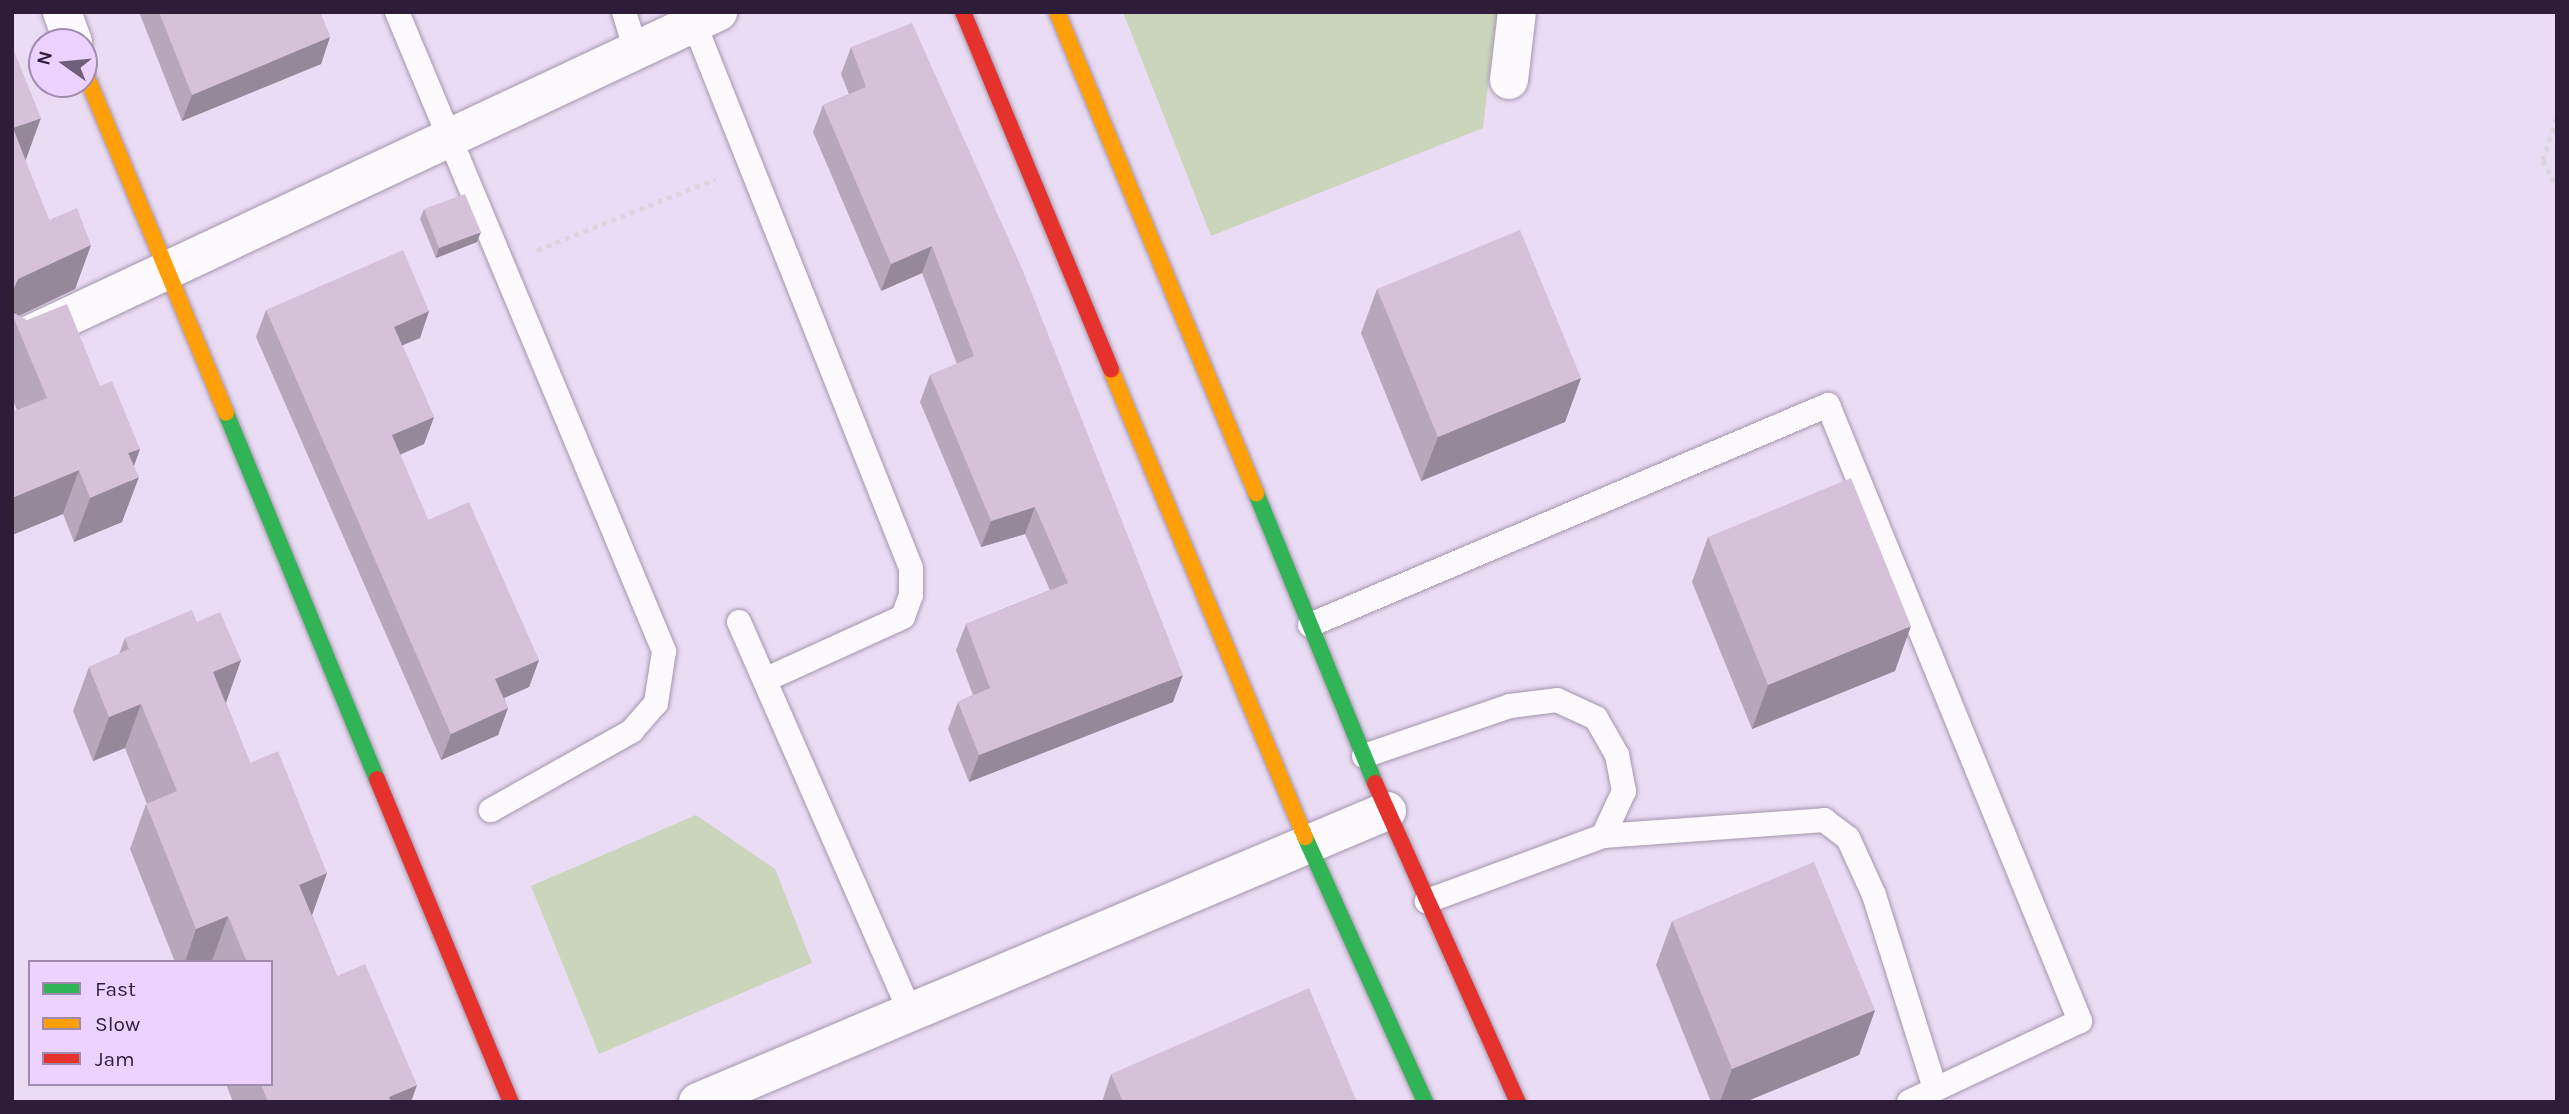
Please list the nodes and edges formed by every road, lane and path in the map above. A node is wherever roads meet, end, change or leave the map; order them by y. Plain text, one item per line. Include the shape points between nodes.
1 (397, 12) edge
2 (624, 12) edge
3 (963, 12) edge
4 (1057, 12) edge
5 (1517, 12) edge
6 (706, 18) edge
7 (637, 54) junction
8 (1510, 80) dead end
9 (95, 98) edge
10 (2557, 118) edge
11 (446, 139) junction
12 (2557, 187) edge
13 (677, 194) dead end
14 (529, 253) dead end
15 (163, 274) junction
16 (12, 343) edge
17 (739, 622) dead end
18 (1310, 625) junction
19 (765, 680) junction
20 (1364, 756) junction
21 (491, 810) dead end
22 (1387, 811) junction
23 (1604, 836) junction
24 (1310, 849) junction
25 (1427, 901) junction
26 (911, 1013) junction
27 (1935, 1089) junction
28 (511, 1102) edge
29 (698, 1102) edge
30 (1426, 1102) edge
31 (1518, 1102) edge
32 (1909, 1102) edge

1 - 11 lane
2 - 7 lane
3 - 24 street
4 - 18 street
5 - 8 street
6 - 7 street
6 - 19 lane via 911,568 911,595 903,617
7 - 11 street
9 - 15 street
10 - 12 path via 2543,160
11 - 15 street
11 - 21 lane via 664,651 656,703 632,731
13 - 14 path
15 - 16 street
15 - 28 street
17 - 19 lane
18 - 20 street
18 - 27 lane via 1828,405 2080,1021
19 - 26 lane
20 - 22 street
20 - 23 lane via 1510,706 1558,700 1596,718 1617,755 1623,791
22 - 24 street
22 - 25 street
23 - 25 lane
23 - 27 lane via 1824,820 1848,838 1874,895
24 - 26 street
24 - 30 street
25 - 31 street
26 - 29 street
27 - 32 lane

